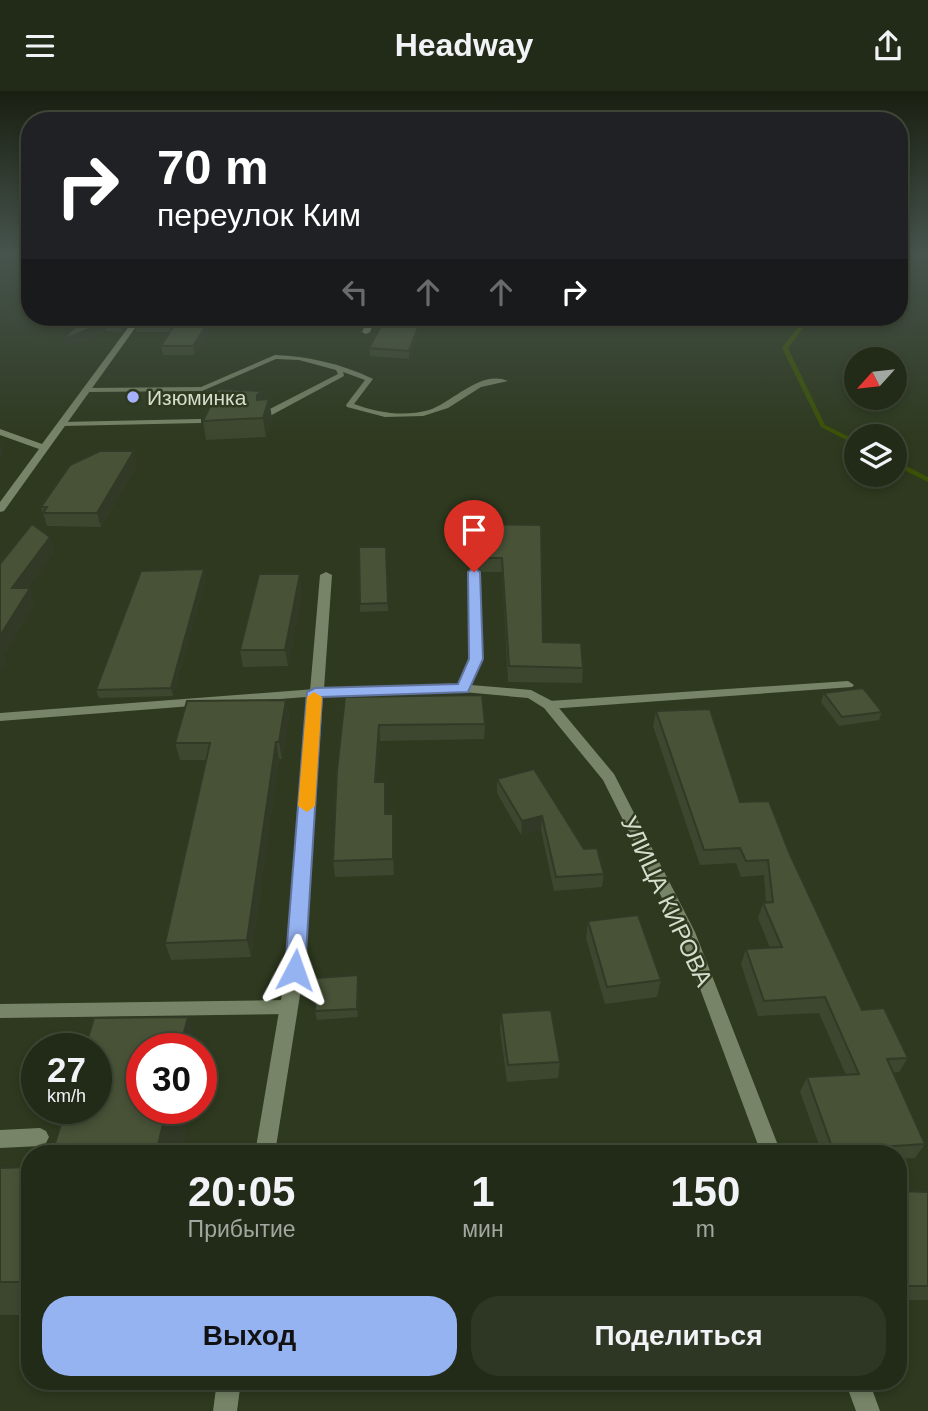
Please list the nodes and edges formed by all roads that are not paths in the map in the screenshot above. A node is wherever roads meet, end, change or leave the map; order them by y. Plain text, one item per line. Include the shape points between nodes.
1 (132, 326) edge
2 (368, 326) edge
3 (366, 332) dead end
4 (338, 369) junction
5 (504, 381) dead end
6 (86, 390) junction
7 (265, 415) edge
8 (198, 421) dead end
9 (62, 424) junction
10 (0, 432) edge
11 (44, 448) junction
12 (0, 509) edge
13 (474, 572) dead end
14 (326, 575) dead end
15 (848, 685) dead end
16 (463, 688) junction
17 (315, 692) junction
18 (548, 705) junction
19 (0, 717) edge
20 (289, 1007) junction
21 (0, 1011) edge
22 (40, 1137) dead end
23 (0, 1139) edge
24 (266, 1145) edge
25 (768, 1145) edge
26 (228, 1390) edge
27 (860, 1390) edge
28 (225, 1411) edge
29 (868, 1411) edge

1 - 6 street
2 - 3 street
4 - 5 lane via 369,379 350,405 369,414 399,417 443,407 485,381
4 - 6 lane via 299,358 275,357 202,389
4 - 7 lane via 342,375
6 - 9 street
8 - 9 lane
9 - 11 street
10 - 11 street
11 - 12 street
13 - 16 street via 476,659
14 - 17 street
15 - 18 lane
16 - 17 street
16 - 18 street via 531,694
17 - 19 lane
17 - 20 street
18 - 25 street, УЛИЦА КИРОВА via 609,778 687,932
20 - 21 lane
20 - 24 street
22 - 23 lane
26 - 28 street
27 - 29 street

